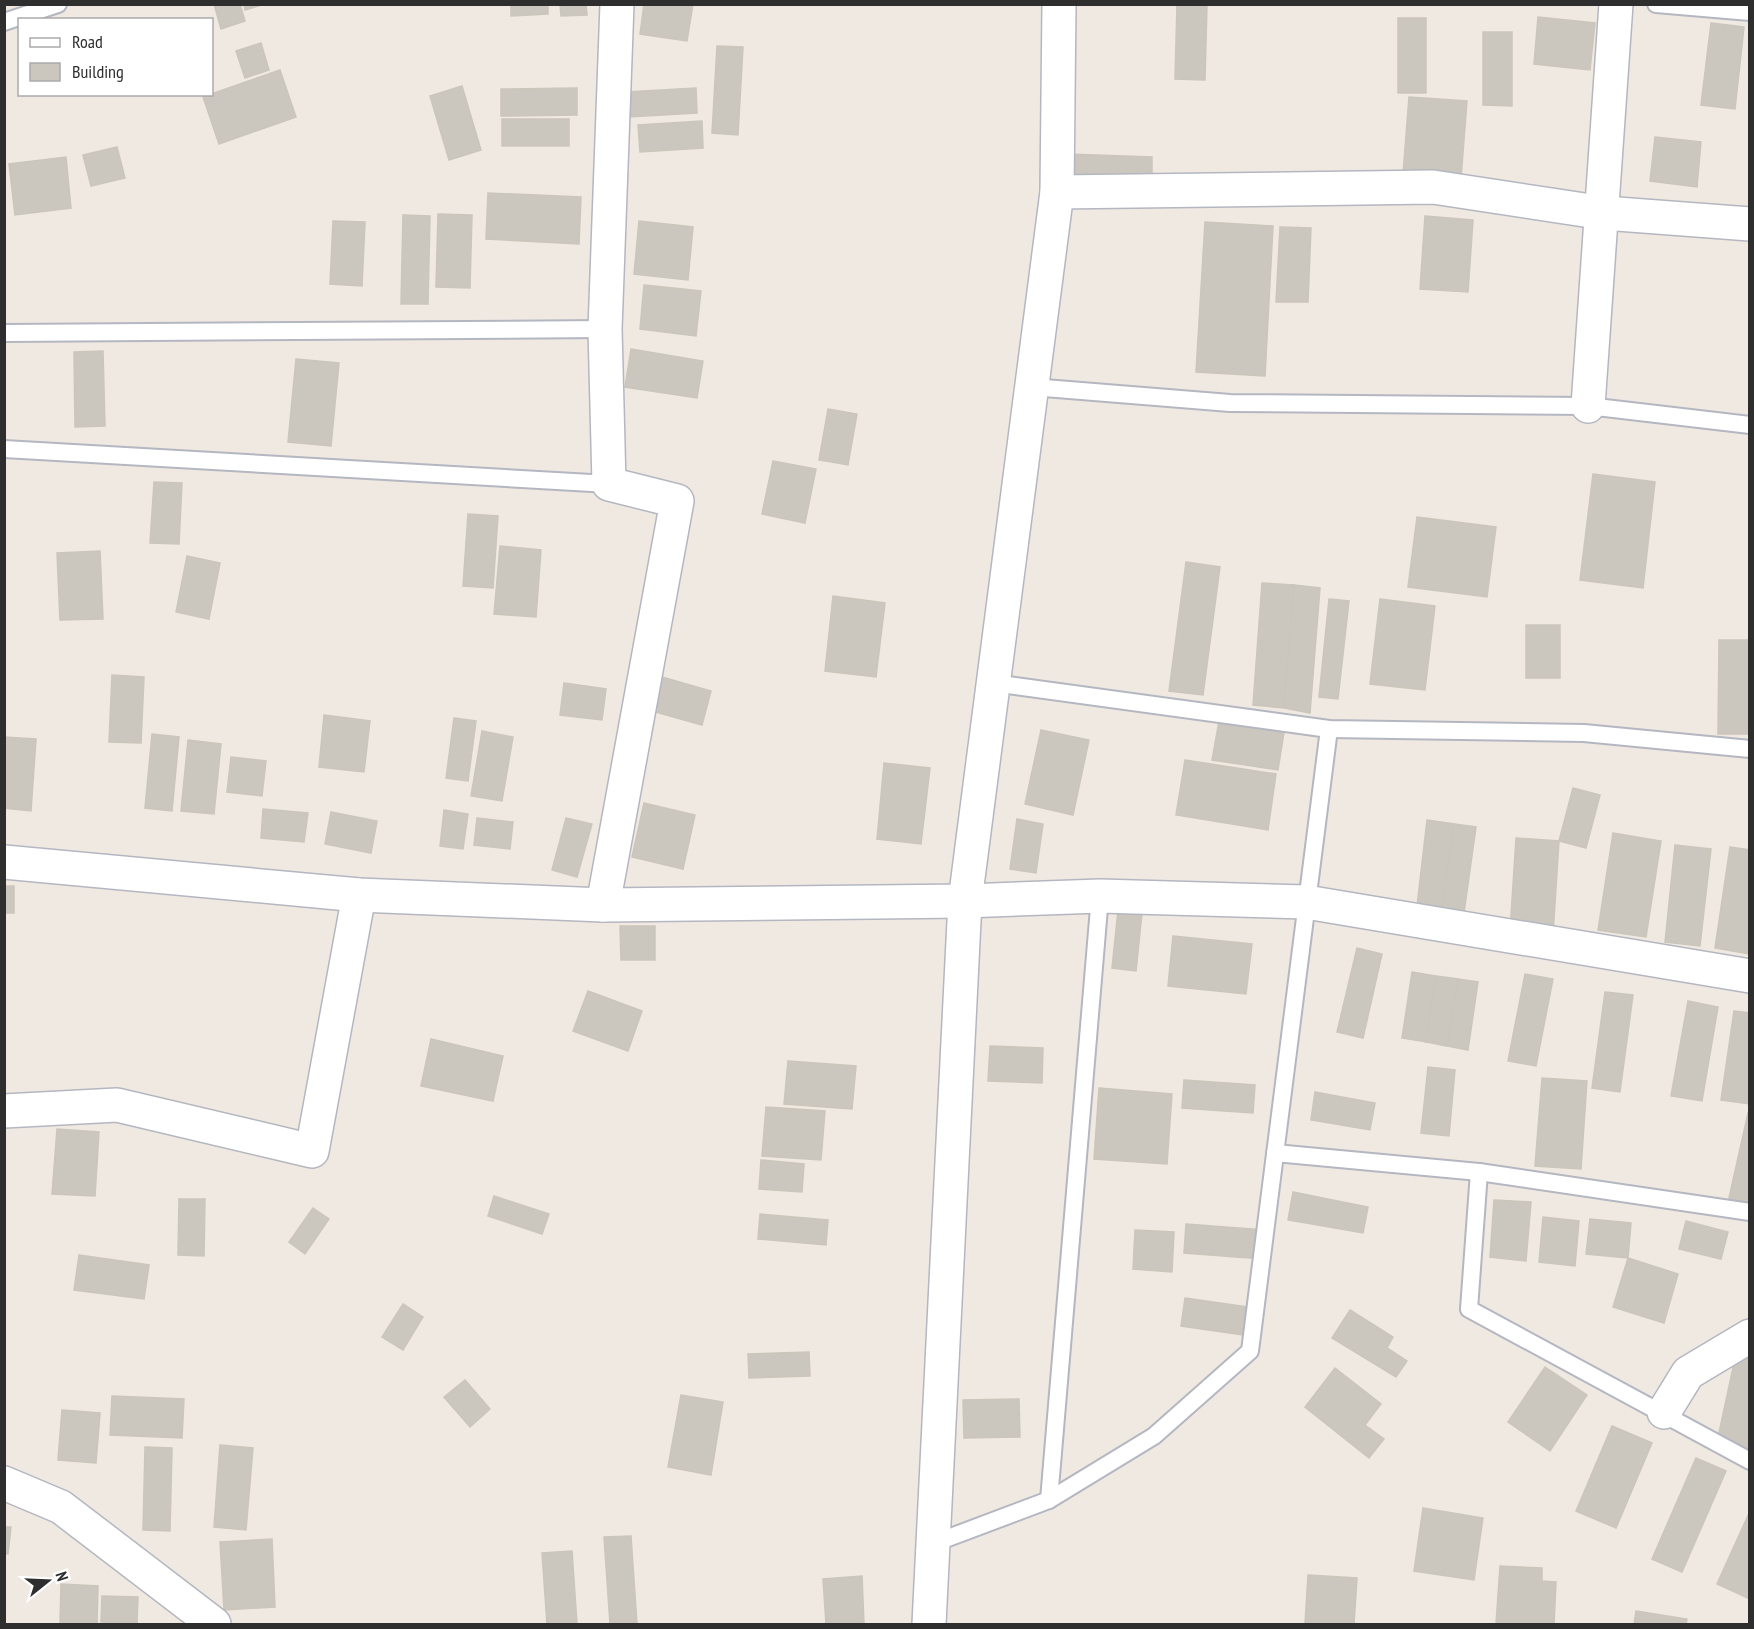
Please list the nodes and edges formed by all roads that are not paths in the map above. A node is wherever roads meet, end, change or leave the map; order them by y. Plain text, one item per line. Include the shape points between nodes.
1 (58, 4) edge
2 (616, 4) edge
3 (1059, 4) edge
4 (1616, 4) edge
5 (1656, 4) edge
6 (1749, 12) edge
7 (4, 22) edge
8 (1057, 192) junction
9 (1604, 213) junction
10 (1749, 224) edge
11 (605, 330) junction
12 (4, 333) edge
13 (1032, 387) junction
14 (1588, 406) junction
15 (1749, 425) edge
16 (4, 449) edge
17 (609, 484) junction
18 (993, 683) junction
19 (1329, 729) junction
20 (1749, 749) edge
21 (4, 862) edge
22 (359, 895) junction
23 (1100, 896) junction
24 (964, 901) junction
25 (1306, 902) junction
26 (603, 905) junction
27 (1749, 976) edge
28 (4, 1111) edge
29 (1275, 1153) junction
30 (1479, 1172) junction
31 (1749, 1212) edge
32 (1749, 1336) edge
33 (1664, 1412) junction
34 (1749, 1461) edge
35 (4, 1483) edge
36 (1049, 1500) junction
37 (932, 1545) junction
38 (214, 1624) edge
39 (928, 1624) edge

1 - 7 lane
2 - 11 street
3 - 8 street
4 - 9 street
5 - 6 lane
8 - 9 street via 1433,187
8 - 13 street
9 - 10 street
9 - 14 street
11 - 12 lane
11 - 17 street
13 - 14 lane via 1230,403
13 - 18 street
14 - 15 lane
16 - 17 lane
17 - 26 street via 677,501
18 - 19 lane
18 - 24 street
19 - 20 lane via 1584,733
19 - 25 lane
21 - 22 street
22 - 26 street
22 - 28 street via 312,1151 117,1105
23 - 24 street
23 - 25 street
23 - 36 lane
24 - 26 street
24 - 37 street
25 - 27 street
25 - 29 lane
29 - 30 lane
29 - 36 lane via 1250,1351 1154,1436
30 - 31 lane
30 - 33 lane via 1469,1309
32 - 33 street via 1688,1373
33 - 34 lane
35 - 38 street via 60,1507
36 - 37 lane
37 - 39 street

